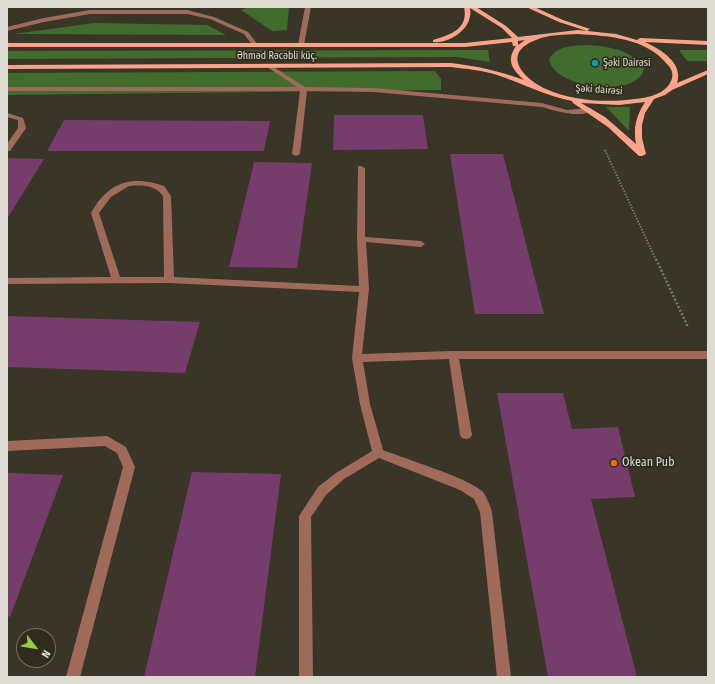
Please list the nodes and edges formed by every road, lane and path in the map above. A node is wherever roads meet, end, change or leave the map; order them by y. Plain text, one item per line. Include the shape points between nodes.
1 (308, 7) edge
2 (467, 7) edge
3 (472, 7) edge
4 (529, 7) edge
5 (7, 29) edge
6 (600, 33) junction
7 (538, 37) junction
8 (625, 38) junction
9 (515, 40) junction
10 (708, 43) edge
11 (7, 45) edge
12 (254, 45) junction
13 (301, 45) junction
14 (406, 46) junction
15 (514, 53) junction
16 (269, 66) junction
17 (7, 67) edge
18 (708, 72) edge
19 (670, 88) junction
20 (7, 89) edge
21 (304, 89) junction
22 (543, 90) junction
23 (563, 97) junction
24 (651, 98) junction
25 (590, 110) junction
26 (7, 115) edge
27 (603, 146) dead end
28 (7, 149) edge
29 (296, 154) dead end
30 (362, 168) dead end
31 (361, 239) junction
32 (421, 244) dead end
33 (116, 280) junction
34 (169, 280) junction
35 (7, 281) edge
36 (364, 289) junction
37 (688, 328) dead end
38 (453, 355) junction
39 (708, 355) edge
40 (358, 358) junction
41 (466, 435) dead end
42 (7, 446) edge
43 (378, 453) junction
44 (73, 677) edge
45 (306, 677) edge
46 (504, 677) edge

1 - 13 lane
2 - 14 main road via 469,16 465,26 457,33 447,38
3 - 9 main road via 504,27
4 - 6 main road via 561,21
5 - 12 lane via 90,12 187,12 234,27 246,33
6 - 7 main road via 557,33
6 - 8 main road
7 - 9 main road, Əhməd Rəcəbli küç.
7 - 15 main road via 519,47
8 - 10 main road via 656,42
8 - 19 main road via 643,44 669,60 675,70 676,79
9 - 14 main road, Əhməd Rəcəbli küç. via 465,45
9 - 15 main road, Şəki dairəsi
11 - 12 main road, Əhməd Rəcəbli küç.
12 - 13 main road, Əhməd Rəcəbli küç.
13 - 14 main road, Əhməd Rəcəbli küç.
15 - 22 main road, Şəki dairəsi via 513,62 517,72
16 - 17 main road, Əhməd Rəcəbli küç.
16 - 21 lane
16 - 22 main road, Əhməd Rəcəbli küç. via 451,65 498,73
18 - 19 main road
19 - 24 main road, Şəki dairəsi
20 - 21 lane
21 - 25 lane via 374,90 542,105 567,112
21 - 29 lane
22 - 23 main road, Şəki dairəsi
23 - 24 main road, Şəki dairəsi via 609,103
23 - 25 main road
24 - 25 main road via 639,119 637,130 642,154 615,127
26 - 28 lane via 21,119 22,128
27 - 37 path
30 - 31 lane
31 - 32 lane
31 - 36 lane
33 - 34 lane
33 - 34 lane via 95,212 107,196 128,184 148,184 162,189 166,196
33 - 35 lane
34 - 36 lane
36 - 40 lane
38 - 39 lane
38 - 40 lane
38 - 41 lane
40 - 43 lane
42 - 44 lane via 107,441 122,450 129,467
43 - 45 lane via 340,476 322,492 304,516
43 - 46 lane via 464,486 479,496 486,512

